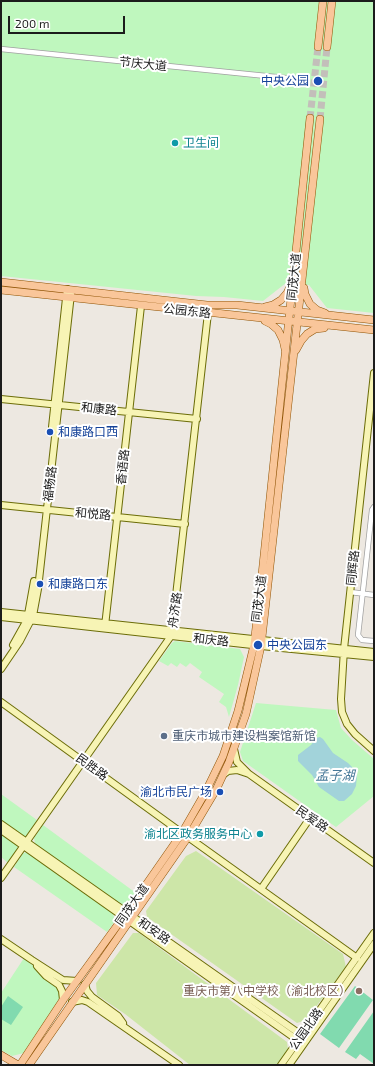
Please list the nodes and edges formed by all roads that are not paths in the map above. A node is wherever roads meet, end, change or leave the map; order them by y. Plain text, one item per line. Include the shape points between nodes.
1 (323, 1) edge
2 (332, 1) edge
3 (318, 46) tunnel mouth
4 (327, 47) tunnel mouth
5 (1, 49) edge
6 (286, 78) dead end
7 (310, 118) tunnel mouth
8 (320, 119) tunnel mouth
9 (294, 278) junction
10 (303, 278) junction
11 (1, 282) edge
12 (70, 289) junction
13 (1, 290) edge
14 (69, 298) junction
15 (141, 306) junction
16 (261, 308) junction
17 (291, 311) junction
18 (299, 312) junction
19 (208, 313) junction
20 (337, 316) junction
21 (259, 319) junction
22 (374, 320) edge
23 (289, 322) junction
24 (298, 322) junction
25 (336, 326) junction
26 (374, 330) edge
27 (286, 355) junction
28 (294, 356) junction
29 (374, 373) edge
30 (1, 399) edge
31 (57, 405) junction
32 (129, 412) junction
33 (197, 419) junction
34 (371, 431) edge
35 (1, 505) edge
36 (374, 507) edge
37 (45, 510) junction
38 (117, 517) junction
39 (185, 524) junction
40 (350, 592) junction
41 (363, 593) junction
42 (374, 595) edge
43 (1, 612) edge
44 (1, 617) edge
45 (30, 618) junction
46 (105, 626) junction
47 (171, 634) junction
48 (374, 641) edge
49 (258, 643) junction
50 (344, 651) junction
51 (374, 652) edge
52 (374, 656) edge
53 (1, 662) edge
54 (1, 669) edge
55 (1, 702) edge
56 (234, 748) junction
57 (374, 751) edge
58 (83, 761) junction
59 (224, 774) junction
60 (249, 774) junction
61 (310, 818) junction
62 (1, 824) edge
63 (1, 830) edge
64 (182, 833) junction
65 (188, 837) junction
66 (25, 844) junction
67 (374, 863) edge
68 (1, 878) edge
69 (261, 889) junction
70 (128, 917) junction
71 (374, 933) edge
72 (1, 939) edge
73 (374, 944) edge
74 (357, 958) junction
75 (32, 960) junction
76 (77, 981) junction
77 (85, 984) junction
78 (63, 1000) junction
79 (72, 1002) junction
80 (126, 1027) junction
81 (305, 1037) junction
82 (301, 1042) junction
83 (1, 1055) edge
84 (19, 1065) edge
85 (29, 1065) edge
86 (179, 1065) edge
87 (280, 1065) edge
88 (289, 1065) edge

1 - 3 main road
2 - 4 main road
5 - 6 street, 节庆大道
7 - 9 main road, 同茂大道
8 - 10 main road, 同茂大道
9 - 16 main road via 281,300
9 - 17 main road, 同茂大道
10 - 18 main road, 同茂大道
10 - 20 main road via 305,294 310,304 317,310
11 - 12 main road, 公园东路
12 - 14 street, 福畅路
12 - 16 main road, 公园东路 via 207,305
13 - 14 main road, 公园东路
14 - 15 main road, 公园东路
14 - 31 street, 福畅路
15 - 19 main road, 公园东路
15 - 32 street, 香语路
16 - 17 main road, 公园东路
17 - 18 main road, 公园东路
17 - 23 main road, 同茂大道
18 - 20 main road, 公园东路
18 - 24 main road, 同茂大道
19 - 21 main road, 公园东路
19 - 33 street, 舟济路
20 - 22 main road, 公园东路
21 - 23 main road, 公园东路
21 - 27 main road via 278,330
23 - 24 main road, 公园东路
23 - 27 main road, 同茂大道
24 - 25 main road, 公园东路
24 - 28 main road, 同茂大道
25 - 26 main road, 公园东路
25 - 28 main road via 316,329 307,334
27 - 49 main road, 同茂大道
28 - 49 main road, 同茂大道
29 - 34 street, 同辉路
30 - 31 street, 和康路
31 - 32 street, 和康路
31 - 37 street, 福畅路
32 - 33 street, 和康路
32 - 38 street, 香语路
33 - 39 street, 舟济路
34 - 40 street, 同辉路
35 - 37 street, 和悦路
36 - 41 street
37 - 38 street, 和悦路
37 - 45 street, 福畅路 via 38,589
38 - 39 street, 和悦路
38 - 46 street, 香语路
39 - 47 street, 舟济路
40 - 41 street
40 - 50 street, 同辉路
41 - 42 street
41 - 48 street via 358,635 362,640
43 - 45 street, 和庆路
44 - 45 street, 和庆路
45 - 46 street, 和庆路
45 - 53 street, 福畅路
45 - 54 street, 福畅路 via 20,641
46 - 47 street, 和庆路
47 - 49 street, 和庆路
47 - 58 street, 舟济路
49 - 50 street, 和庆路
49 - 56 main road, 同茂大道 via 246,714
49 - 64 main road, 同茂大道 via 223,756
50 - 51 street, 和庆路
50 - 52 street, 和庆路
50 - 57 street, 同辉路 via 342,712 355,734
55 - 58 street, 民胜路
56 - 59 main road, 同茂大道
56 - 60 street via 238,762
58 - 64 street, 民胜路
58 - 66 street, 舟济路
59 - 60 street via 237,770
59 - 65 main road, 同茂大道
60 - 61 street, 民爱路
61 - 67 street, 民爱路
61 - 69 street
62 - 66 street, 和安路
63 - 66 street, 和安路
64 - 70 main road, 同茂大道
65 - 69 street
65 - 70 main road, 同茂大道
66 - 68 street, 舟济路
66 - 70 street, 和安路
69 - 74 street
70 - 76 main road, 同茂大道
70 - 77 main road, 同茂大道
70 - 81 street, 和安路
70 - 82 street, 和安路
71 - 74 street, 公园北路
72 - 75 street
73 - 81 street, 公园北路
74 - 81 street, 公园北路
75 - 76 street via 63,980
75 - 78 street via 59,986
76 - 78 main road, 同茂大道
77 - 79 main road, 同茂大道
77 - 80 street via 92,998 118,1016
78 - 84 main road, 同茂大道
79 - 80 street via 88,1002
79 - 85 main road, 同茂大道
80 - 86 street
81 - 82 street, 公园北路
82 - 87 street, 公园北路
82 - 88 street, 公园北路
83 - 84 main road

